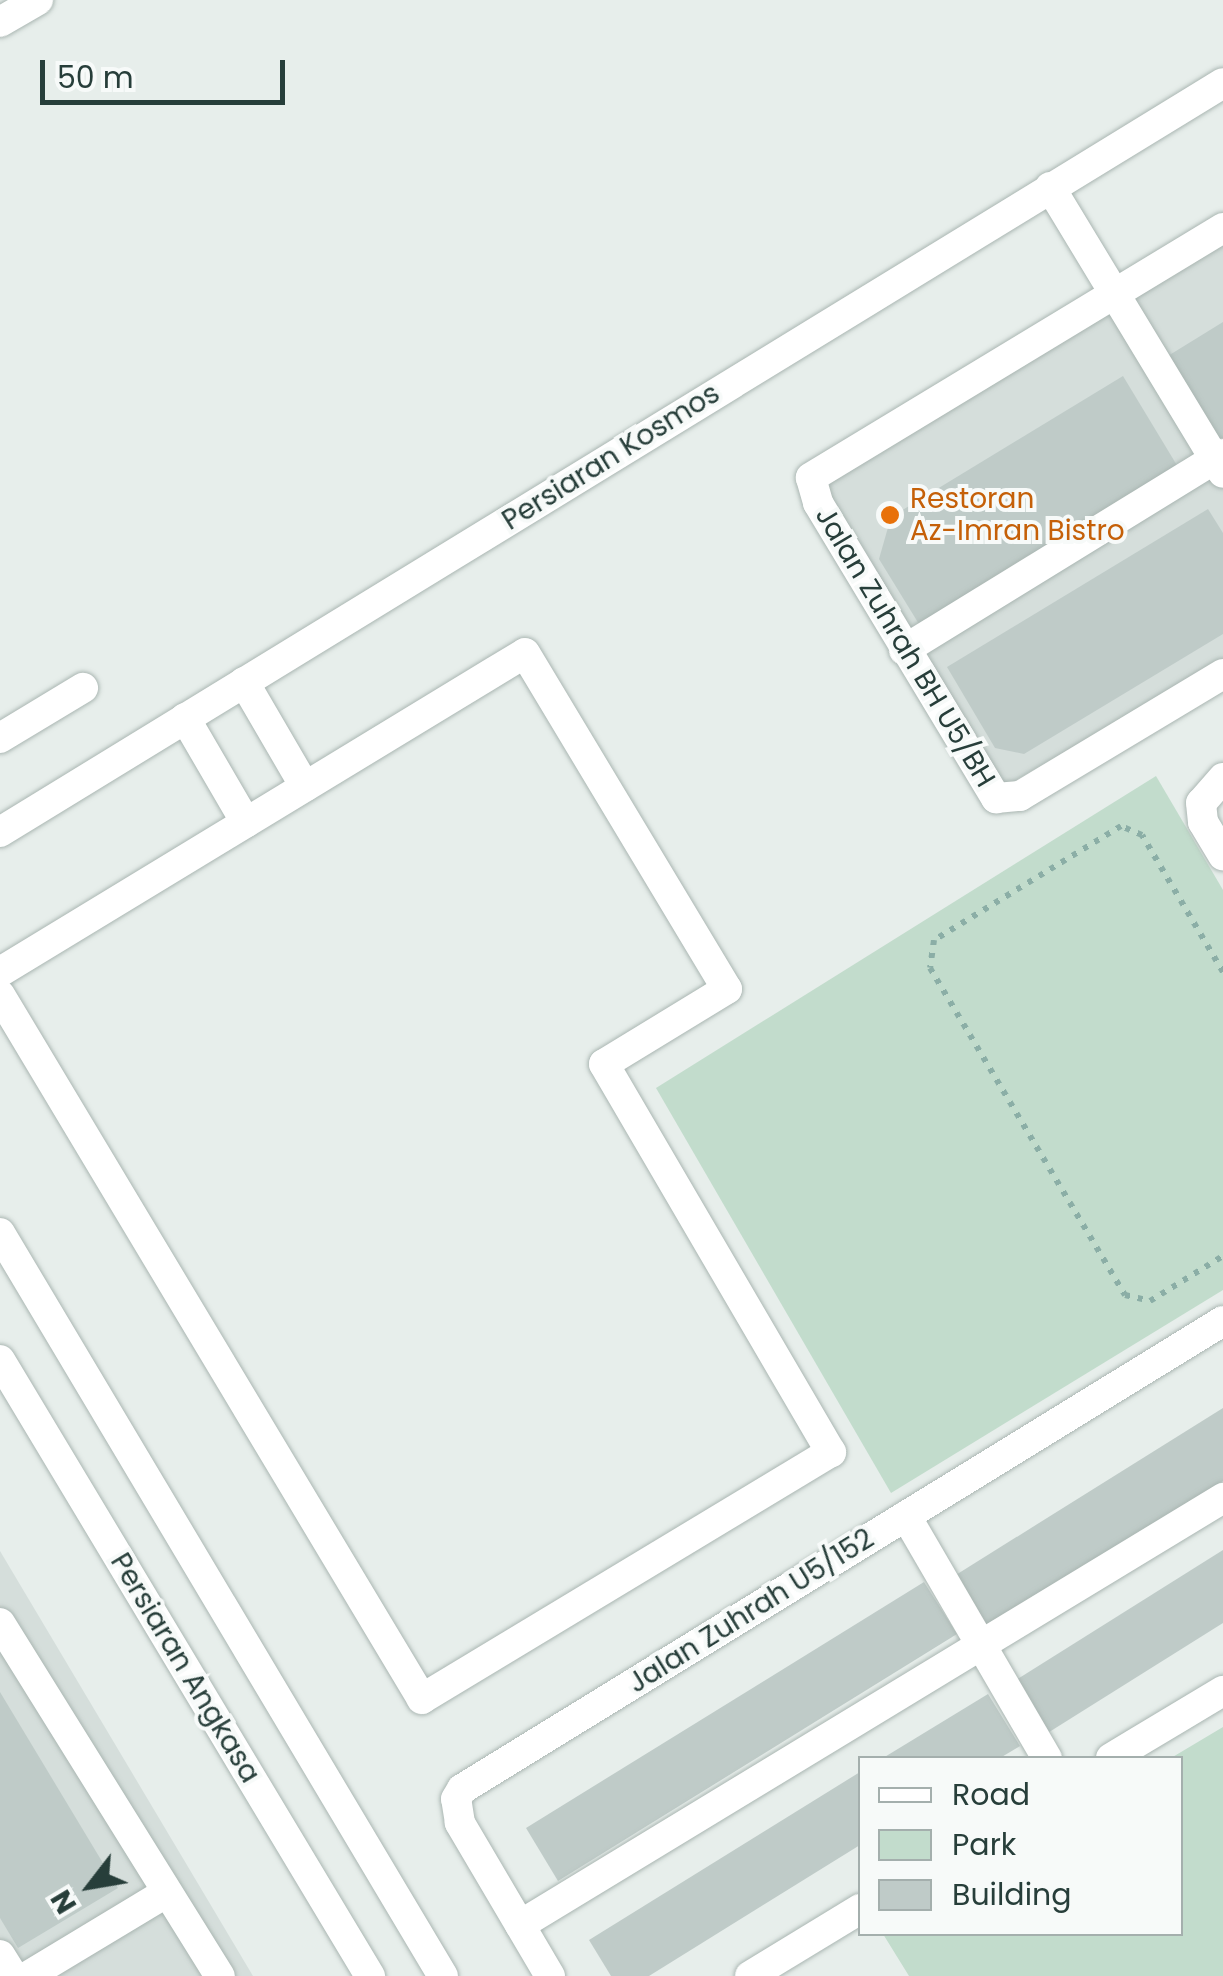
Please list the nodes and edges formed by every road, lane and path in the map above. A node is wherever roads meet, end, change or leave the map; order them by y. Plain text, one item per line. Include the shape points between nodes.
1 (38, 0) edge
2 (0, 22) edge
3 (1223, 83) edge
4 (1050, 186) junction
5 (1223, 228) edge
6 (1117, 292) junction
7 (1220, 462) edge
8 (904, 650) junction
9 (1223, 674) edge
10 (244, 682) junction
11 (83, 688) dead end
12 (185, 718) junction
13 (0, 738) edge
14 (1223, 778) edge
15 (305, 787) junction
16 (246, 823) junction
17 (0, 832) edge
18 (1223, 855) edge
19 (0, 972) edge
20 (1223, 972) edge
21 (0, 995) edge
22 (0, 1233) edge
23 (1223, 1256) edge
24 (1223, 1320) edge
25 (0, 1360) edge
26 (1223, 1498) edge
27 (906, 1516) junction
28 (0, 1623) edge
29 (979, 1646) junction
30 (1223, 1691) edge
31 (1046, 1756) edge
32 (1114, 1756) edge
33 (167, 1892) junction
34 (858, 1910) edge
35 (520, 1925) junction
36 (0, 1955) edge
37 (211, 1973) edge
38 (13, 1976) edge
39 (28, 1976) edge
40 (370, 1976) edge
41 (443, 1976) edge
42 (550, 1976) edge
43 (750, 1976) edge

1 - 2 street
3 - 4 street, Persiaran Kosmos
4 - 6 street
4 - 10 street, Persiaran Kosmos
5 - 6 street, Jalan Zuhrah BH U5/BH
6 - 7 street
6 - 8 street, Jalan Zuhrah BH U5/BH via 811,478 818,503
7 - 8 street
8 - 9 street, Jalan Zuhrah BH U5/BH via 996,798 1020,796
10 - 12 street, Persiaran Kosmos
10 - 15 street
11 - 13 street
12 - 16 street
12 - 17 street, Persiaran Kosmos
14 - 18 street via 1200,804
15 - 16 street
15 - 21 street via 525,653 727,989 604,1064 831,1452 422,1699
16 - 19 street
20 - 23 path via 1142,836 1121,826 934,940 930,968 1125,1294 1150,1301
22 - 41 street
24 - 27 street, Jalan Zuhrah U5/152
25 - 40 street, Persiaran Angkasa
26 - 29 street
27 - 29 street
27 - 35 street, Jalan Zuhrah U5/152 via 462,1789 456,1799 460,1823
28 - 33 street
29 - 31 street
29 - 35 street
30 - 32 street
33 - 37 street
33 - 39 street
34 - 43 street
35 - 42 street, Jalan Zuhrah U5/152
36 - 38 street

